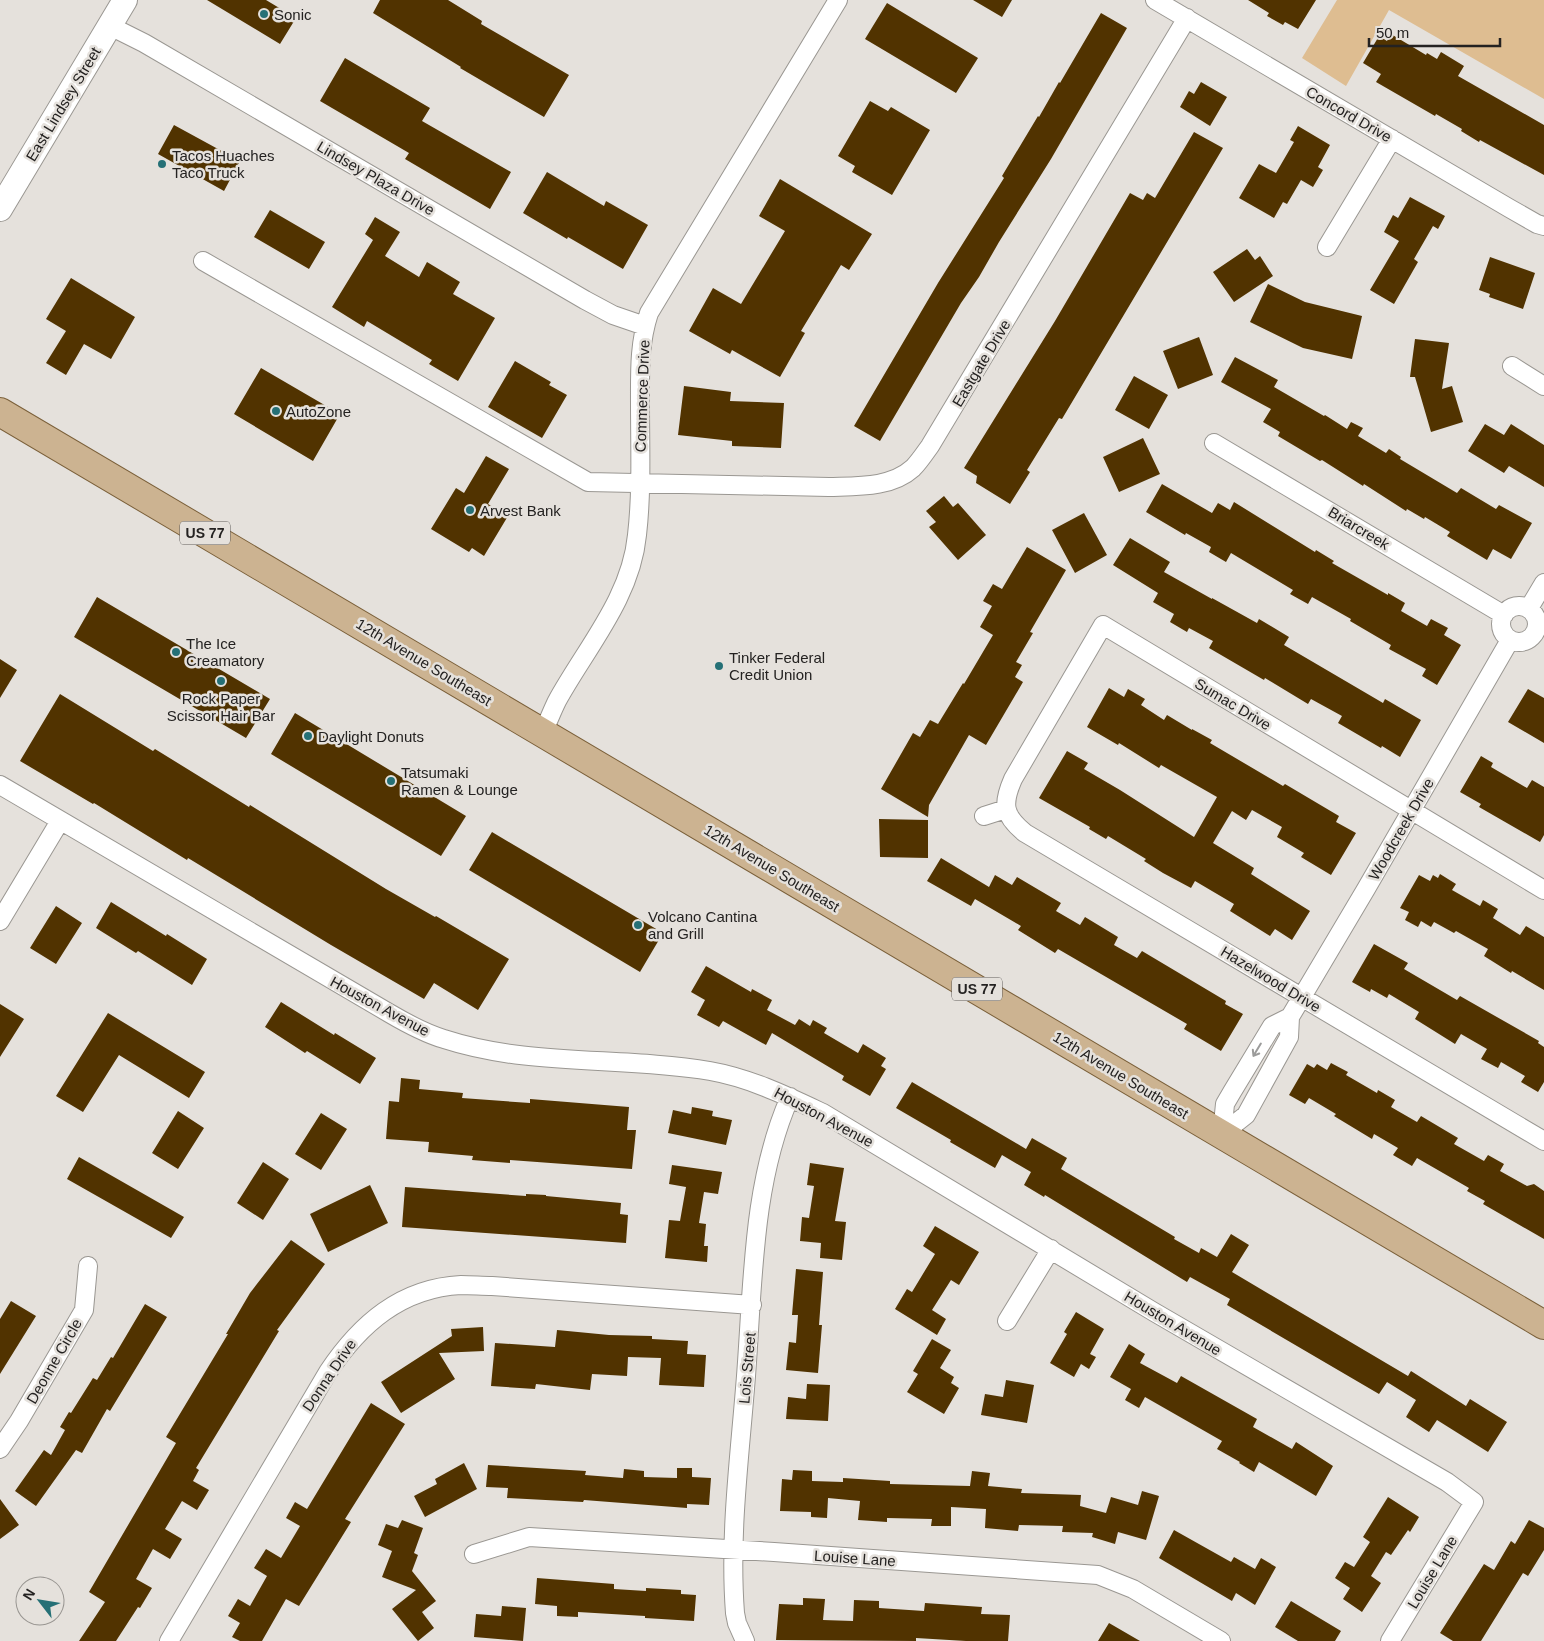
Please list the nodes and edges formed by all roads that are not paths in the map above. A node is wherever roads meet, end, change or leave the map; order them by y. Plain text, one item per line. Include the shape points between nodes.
1 (125, 0) edge
2 (838, 0) edge
3 (1155, 0) edge
4 (1187, 18) junction
5 (110, 26) junction
6 (1392, 139) junction
7 (0, 209) edge
8 (1544, 226) edge
9 (1326, 247) dead end
10 (203, 262) dead end
11 (645, 326) junction
12 (1512, 366) dead end
13 (1544, 386) edge
14 (0, 412) edge
15 (1214, 443) dead end
16 (640, 482) junction
17 (1544, 583) edge
18 (1528, 608) junction
19 (1504, 615) junction
20 (1540, 636) edge
21 (1510, 640) junction
22 (543, 732) junction
23 (0, 785) edge
24 (1006, 809) junction
25 (1412, 810) junction
26 (984, 816) dead end
27 (60, 821) junction
28 (1544, 890) edge
29 (0, 921) edge
30 (1301, 998) junction
31 (790, 1097) junction
32 (1222, 1134) junction
33 (1544, 1142) edge
34 (1050, 1249) junction
35 (88, 1266) dead end
36 (752, 1305) junction
37 (1007, 1321) dead end
38 (1544, 1325) edge
39 (0, 1448) edge
40 (1474, 1502) joint
41 (732, 1550) junction
42 (474, 1554) dead end
43 (170, 1641) edge
44 (745, 1641) edge
45 (1220, 1641) edge
46 (1390, 1641) edge

1 - 5 street, East Lindsey Street
2 - 11 street, Commerce Drive via 665,285
3 - 4 street, Concord Drive
4 - 6 street, Concord Drive
4 - 16 street, Eastgate Drive via 935,438 912,468 900,477 864,486
5 - 7 street, East Lindsey Street
5 - 11 street, Lindsey Plaza Drive via 585,300 612,315
6 - 8 street, Concord Drive
6 - 9 street
10 - 16 street via 588,482
11 - 16 street, Commerce Drive via 640,362
12 - 13 street
14 - 22 main road, 12th Avenue Southeast / US 77
15 - 19 street, Briarcreek
16 - 22 street, Commerce Drive via 638,536 628,578
17 - 18 street
18 - 19 street via 1516,606
18 - 20 street via 1538,620
19 - 21 street via 1501,627
20 - 21 street via 1523,642
21 - 25 street, Woodcreek Drive
22 - 32 main road, 12th Avenue Southeast / US 77
23 - 27 street, Houston Avenue
24 - 25 street, Sumac Drive via 1007,793 1014,779 1103,625
24 - 26 street
24 - 30 street, Hazelwood Drive via 1010,819 1025,833
25 - 28 street, Sumac Drive
25 - 30 street, Woodcreek Drive
27 - 29 street
27 - 31 street, Houston Avenue via 389,1014 442,1039 519,1056 712,1071 765,1086
30 - 32 street, Woodcreek Drive via 1290,1016 1289,1037 1246,1115
30 - 33 street, Hazelwood Drive
31 - 34 street, Houston Avenue via 823,1113
31 - 36 street, Lois Street via 781,1118 765,1185 757,1231
32 - 38 main road, 12th Avenue Southeast / US 77
34 - 37 street
34 - 40 street, Houston Avenue via 1438,1477
35 - 39 street, Deonne Circle via 84,1310
36 - 41 street, Lois Street
36 - 43 street, Donna Drive via 461,1285 430,1290 384,1311 355,1336 328,1372
40 - 46 street, Louise Lane
41 - 42 street, Louise Lane via 528,1537
41 - 44 street, Lois Street via 735,1613
41 - 45 street, Louise Lane via 1098,1576 1133,1589

